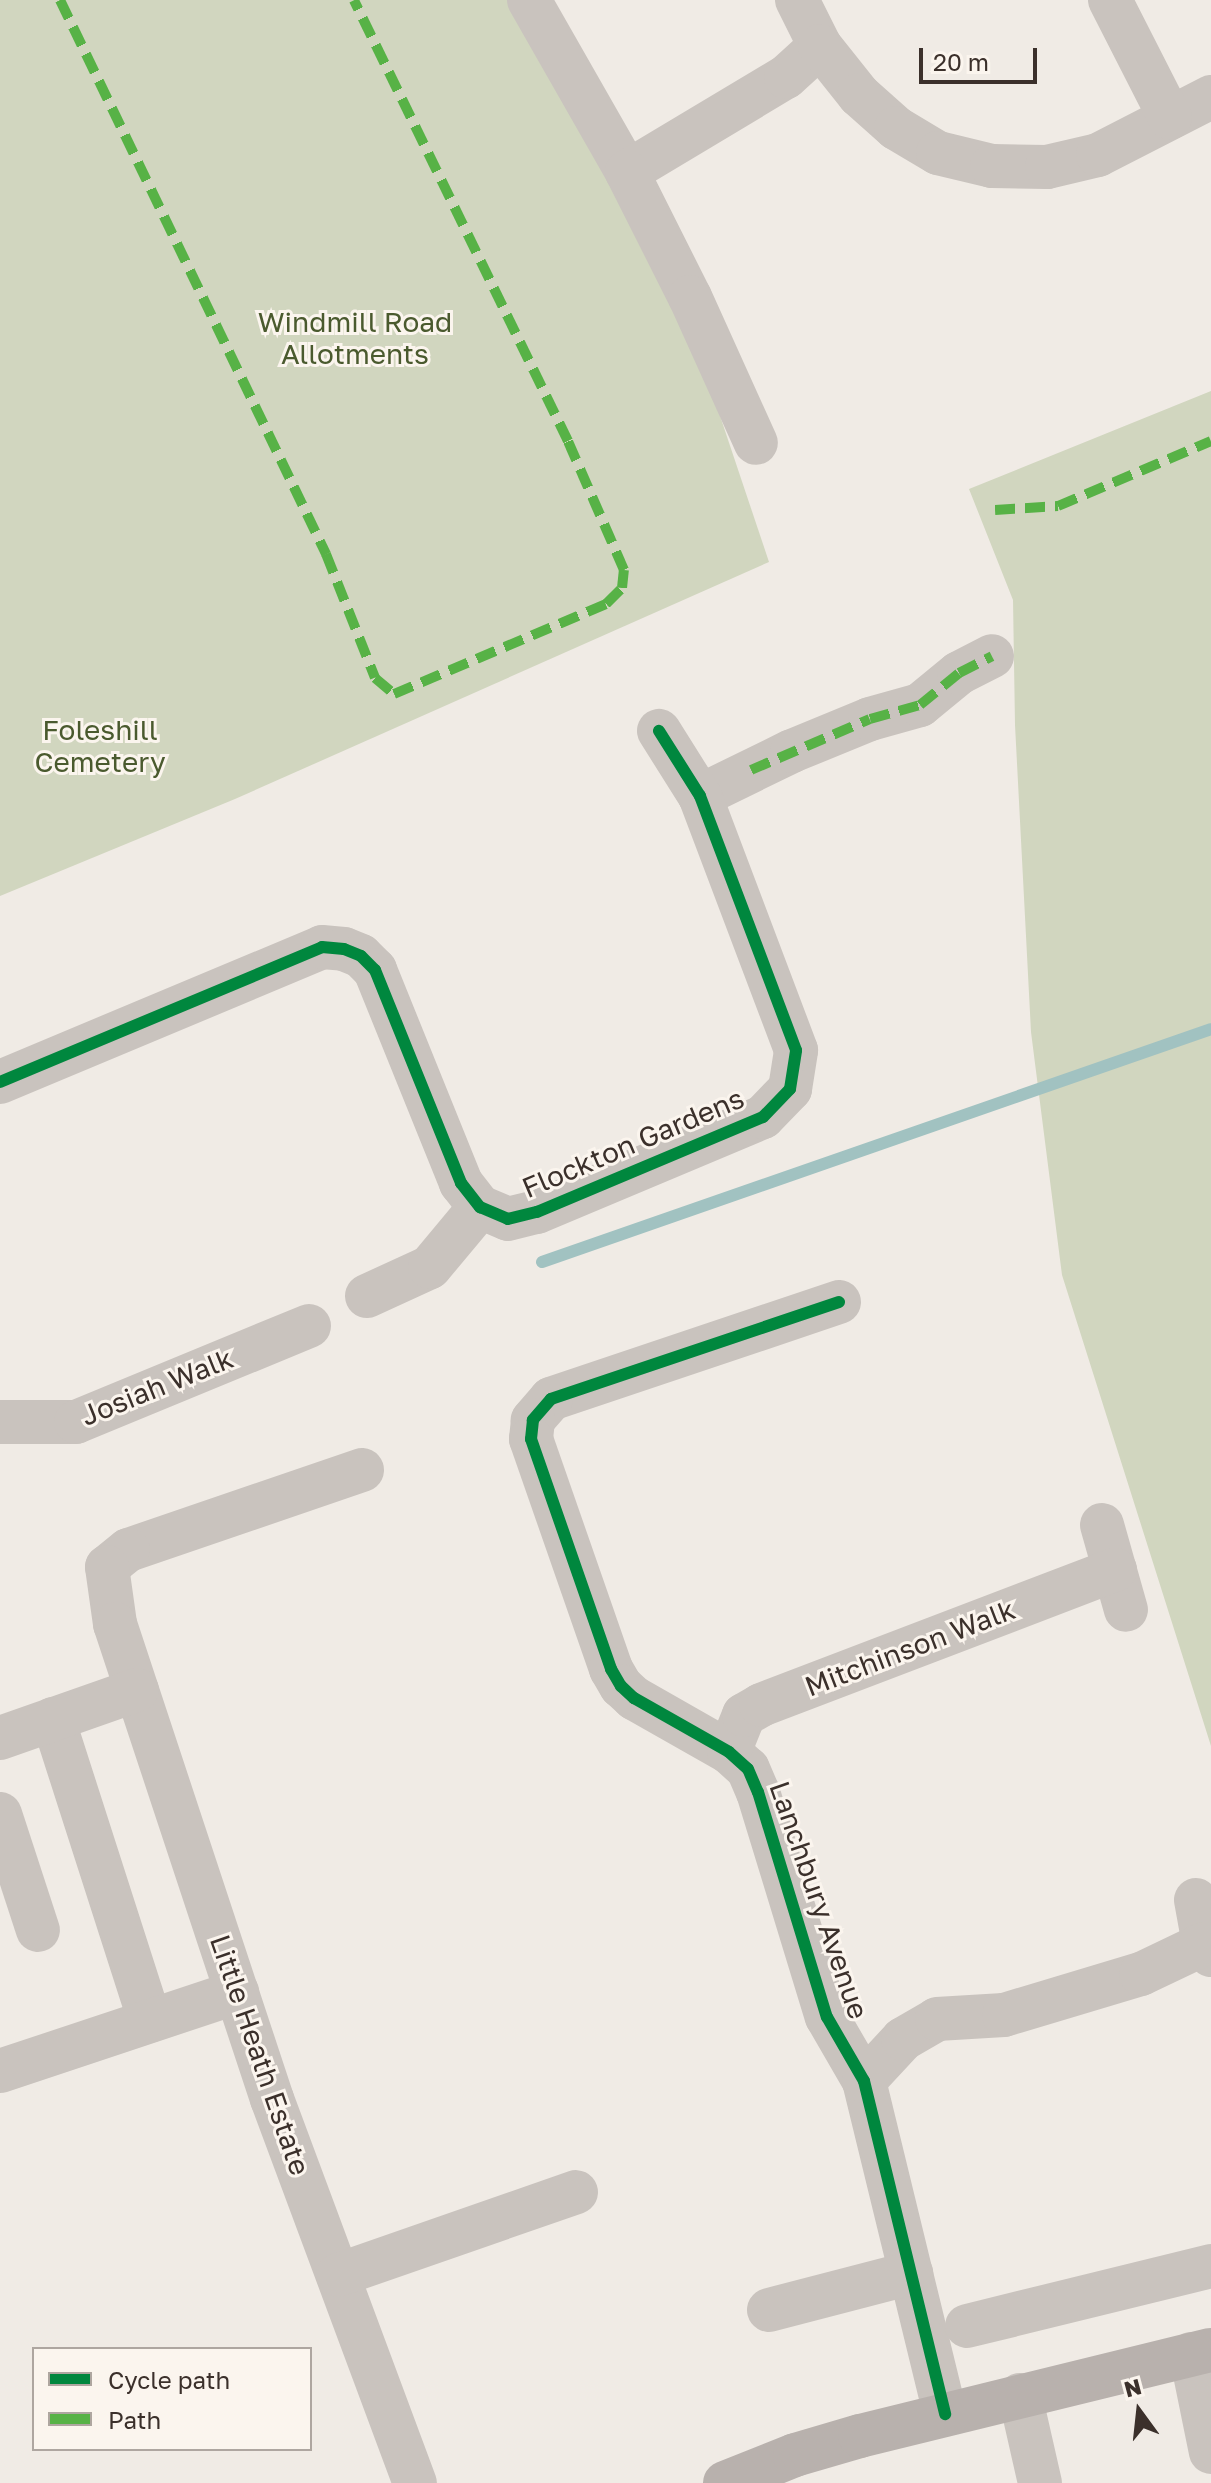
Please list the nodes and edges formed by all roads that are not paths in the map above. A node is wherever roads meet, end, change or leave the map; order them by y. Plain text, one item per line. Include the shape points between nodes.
1 (529, 0) edge
2 (797, 0) edge
3 (1110, 0) edge
4 (820, 46) junction
5 (1211, 97) edge
6 (1170, 118) junction
7 (627, 172) junction
8 (756, 443) dead end
9 (992, 656) dead end
10 (659, 731) dead end
11 (700, 796) junction
12 (0, 1082) edge
13 (480, 1207) junction
14 (367, 1296) dead end
15 (839, 1302) dead end
16 (309, 1326) dead end
17 (0, 1422) edge
18 (362, 1470) dead end
19 (1102, 1525) dead end
20 (137, 1690) junction
21 (53, 1719) junction
22 (0, 1738) edge
23 (729, 1752) junction
24 (0, 1814) edge
25 (1196, 1900) dead end
26 (38, 1930) dead end
27 (1208, 1950) edge
28 (237, 1992) junction
29 (150, 2021) junction
30 (0, 2071) edge
31 (864, 2081) junction
32 (576, 2192) dead end
33 (1211, 2266) edge
34 (911, 2273) junction
35 (338, 2275) junction
36 (769, 2310) dead end
37 (967, 2326) dead end
38 (1201, 2352) edge
39 (1020, 2395) junction
40 (945, 2414) junction
41 (1211, 2452) edge
42 (415, 2483) edge
43 (725, 2483) edge
44 (1040, 2483) edge

1 - 7 street
2 - 4 street
3 - 6 street
4 - 6 street via 859,95 896,128 938,153 992,166 1047,167 1098,155
4 - 7 street via 786,77
5 - 6 street
7 - 8 street
9 - 11 street via 959,673 920,705 792,751
10 - 11 street, Flockton Gardens
11 - 13 street, Flockton Gardens via 796,1050 790,1089 763,1117 537,1212 508,1219
12 - 13 street via 322,947 344,949 375,970 461,1183
13 - 14 street via 430,1267
15 - 23 street, Lanchbury Avenue via 551,1399 533,1420 531,1439 621,1686
16 - 17 street, Josiah Walk via 76,1422
18 - 20 street, Little Heath Estate via 128,1550 107,1567 115,1624
19 - 23 street, Mitchinson Walk via 1120,1590 761,1705 744,1715
20 - 21 street
20 - 28 street, Little Heath Estate
21 - 22 street
21 - 29 street
23 - 31 street, Lanchbury Avenue via 748,1769 758,1792 827,2017
24 - 26 street
25 - 27 street
27 - 31 street via 1004,2015 937,2019 903,2039
28 - 29 street
28 - 35 street, Little Heath Estate
29 - 30 street
31 - 34 street, Lanchbury Avenue
32 - 35 street
33 - 37 street
34 - 36 street
34 - 40 street, Lanchbury Avenue
35 - 42 street, Little Heath Estate
38 - 39 main road
38 - 41 street
39 - 40 main road
39 - 44 street
40 - 43 main road via 795,2455

